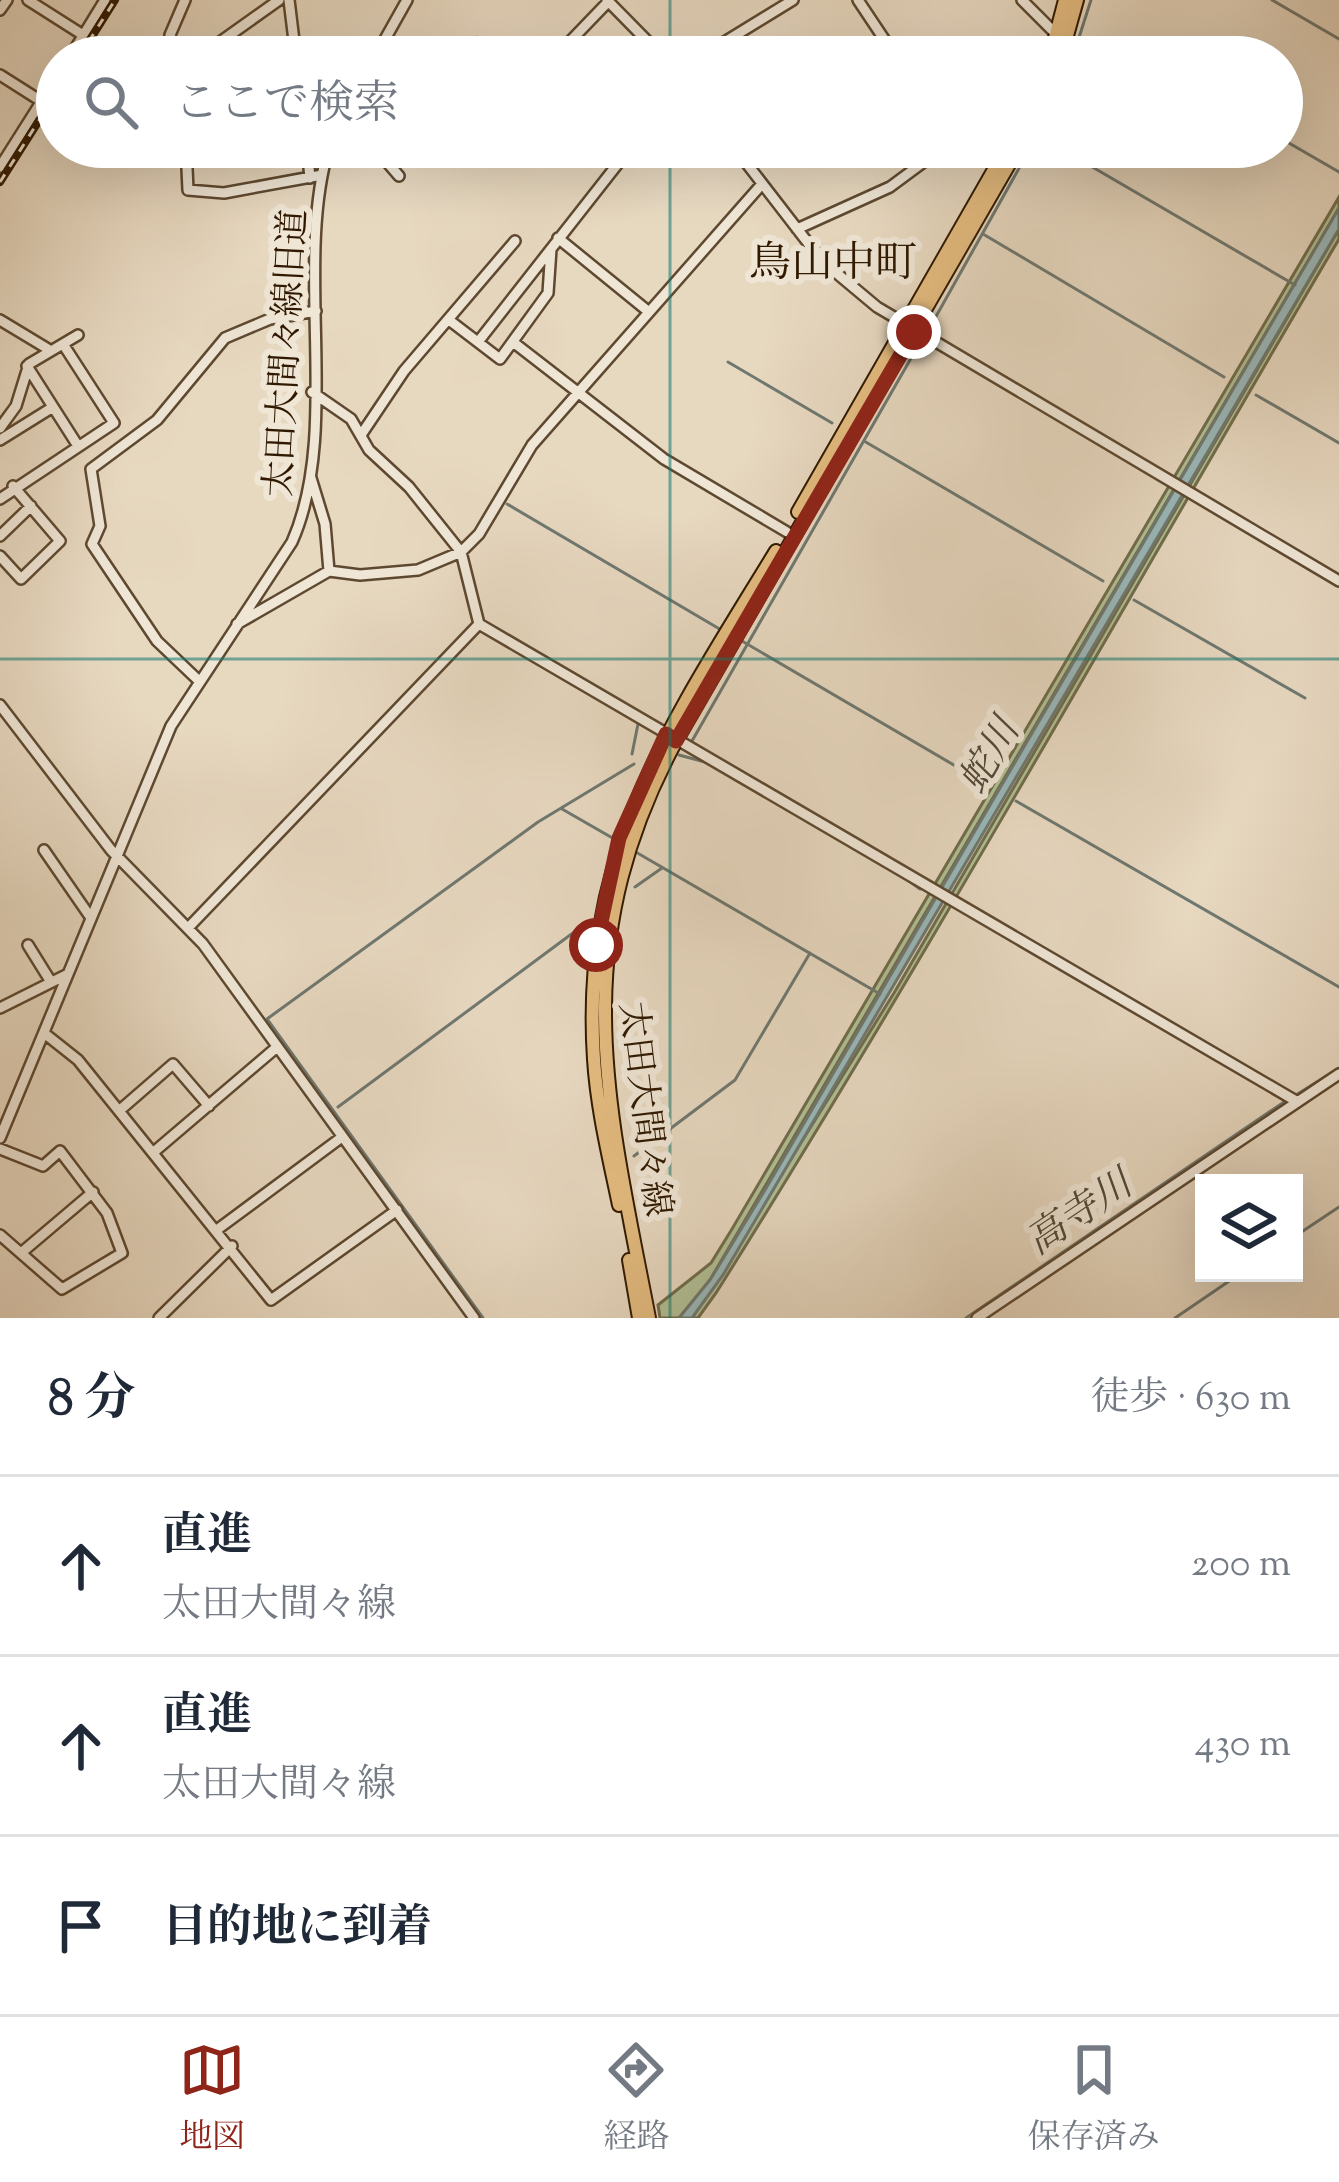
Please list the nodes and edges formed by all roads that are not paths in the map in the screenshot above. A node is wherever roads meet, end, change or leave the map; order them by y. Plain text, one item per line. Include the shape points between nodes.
1 (7, 0) edge
2 (28, 0) edge
3 (105, 0) edge
4 (185, 0) edge
5 (284, 0) edge
6 (407, 0) edge
7 (794, 0) edge
8 (1022, 0) edge
9 (1065, 0) edge
10 (1077, 0) edge
11 (608, 1) edge
12 (865, 3) edge
13 (0, 10) edge
14 (1057, 34) joint
15 (83, 35) joint
16 (170, 36) edge
17 (230, 36) edge
18 (292, 36) edge
19 (387, 36) edge
20 (575, 36) edge
21 (642, 36) edge
22 (735, 36) edge
23 (884, 36) edge
24 (1067, 36) edge
25 (0, 75) edge
26 (36, 98) edge
27 (36, 109) edge
28 (0, 167) edge
29 (187, 168) edge
30 (314, 168) edge
31 (320, 168) edge
32 (392, 168) edge
33 (614, 168) edge
34 (750, 168) edge
35 (916, 168) edge
36 (995, 168) edge
37 (1006, 168) edge
38 (316, 176) junction
39 (399, 176) dead end
40 (762, 184) junction
41 (797, 229) junction
42 (558, 238) junction
43 (515, 241) dead end
44 (551, 249) junction
45 (316, 310) junction
46 (650, 312) junction
47 (0, 320) edge
48 (449, 320) junction
49 (909, 328) junction
50 (79, 335) dead end
51 (478, 342) junction
52 (513, 342) junction
53 (63, 344) junction
54 (48, 349) junction
55 (27, 366) junction
56 (312, 392) junction
57 (577, 392) junction
58 (53, 407) junction
59 (1, 425) edge
60 (361, 434) junction
61 (0, 440) edge
62 (78, 446) junction
63 (311, 478) junction
64 (14, 486) junction
65 (0, 499) edge
66 (32, 506) junction
67 (787, 532) junction
68 (0, 536) edge
69 (461, 552) junction
70 (0, 556) edge
71 (329, 571) junction
72 (1339, 581) edge
73 (237, 624) junction
74 (479, 624) junction
75 (198, 680) junction
76 (0, 705) edge
77 (671, 738) junction
78 (44, 850) dead end
79 (117, 856) junction
80 (91, 918) junction
81 (188, 928) junction
82 (28, 945) dead end
83 (68, 974) junction
84 (51, 982) junction
85 (0, 1008) edge
86 (44, 1033) junction
87 (277, 1047) junction
88 (1339, 1074) edge
89 (1296, 1101) junction
90 (208, 1106) junction
91 (120, 1110) junction
92 (342, 1137) junction
93 (0, 1138) edge
94 (0, 1149) edge
95 (155, 1151) junction
96 (93, 1192) junction
97 (397, 1210) junction
98 (218, 1229) junction
99 (0, 1235) edge
100 (232, 1246) junction
101 (21, 1253) junction
102 (159, 1318) edge
103 (474, 1318) edge
104 (639, 1318) edge
105 (649, 1318) edge
106 (977, 1318) edge

1 - 13 street
2 - 15 street
3 - 15 street
4 - 16 street
5 - 17 street
5 - 18 street
6 - 19 street
7 - 22 street
8 - 14 street
9 - 14 main road
10 - 24 main road
11 - 20 street
11 - 21 street
12 - 23 street
25 - 26 street
27 - 28 street
29 - 38 street via 188,190 224,193
30 - 38 street
31 - 38 street, 太田大間々線旧道
32 - 39 street
33 - 42 street
34 - 40 street
35 - 41 street
36 - 49 main road, 太田大間々線
37 - 49 main road, 太田大間々線
38 - 45 street, 太田大間々線旧道
40 - 41 street
40 - 46 street
41 - 49 street via 842,280
42 - 44 street
42 - 46 street
43 - 48 street
44 - 51 street
44 - 52 street via 548,293
45 - 56 street, 太田大間々線旧道
45 - 75 street via 226,338 158,420 91,469 100,526 92,544 157,641
46 - 57 street
47 - 54 street
48 - 51 street
48 - 60 street
49 - 67 main road, 太田大間々線
49 - 72 street
49 - 77 main road, 太田大間々線
50 - 53 street
51 - 52 street via 500,359
52 - 57 street
53 - 54 street
53 - 62 street via 114,423
54 - 55 street
55 - 58 street
55 - 59 street via 16,406
56 - 60 street
56 - 63 street, 太田大間々線旧道
57 - 67 street via 664,460
57 - 69 street
58 - 61 street
58 - 62 street
60 - 69 street
62 - 64 street
63 - 71 street
63 - 73 street, 太田大間々線旧道 via 292,542
64 - 65 street
64 - 66 street
66 - 68 street
66 - 70 street via 60,542 21,579
67 - 77 main road, 太田大間々線
69 - 71 street via 418,570
69 - 74 street
71 - 73 street
73 - 75 street, 太田大間々線旧道
74 - 77 street
74 - 81 street
75 - 79 street, 太田大間々線旧道 via 170,726
76 - 79 street
77 - 89 street
77 - 104 main road, 太田大間々線 via 619,838 593,988 599,1098
77 - 105 main road, 太田大間々線 via 627,843 602,986 612,1113
78 - 80 street
79 - 80 street, 太田大間々線旧道
79 - 81 street
80 - 83 street, 太田大間々線旧道
81 - 87 street
82 - 84 street
83 - 84 street
83 - 86 street, 太田大間々線旧道
84 - 85 street
86 - 91 street
86 - 93 street, 太田大間々線旧道
87 - 90 street
87 - 92 street
88 - 89 street
89 - 106 street
90 - 91 street via 173,1064
90 - 95 street
91 - 95 street
92 - 97 street
92 - 98 street
94 - 96 street via 43,1166 60,1151
95 - 98 street
96 - 101 street
96 - 101 street via 122,1253 62,1289
97 - 100 street via 271,1300
97 - 103 street
98 - 100 street
99 - 101 street
100 - 102 street

